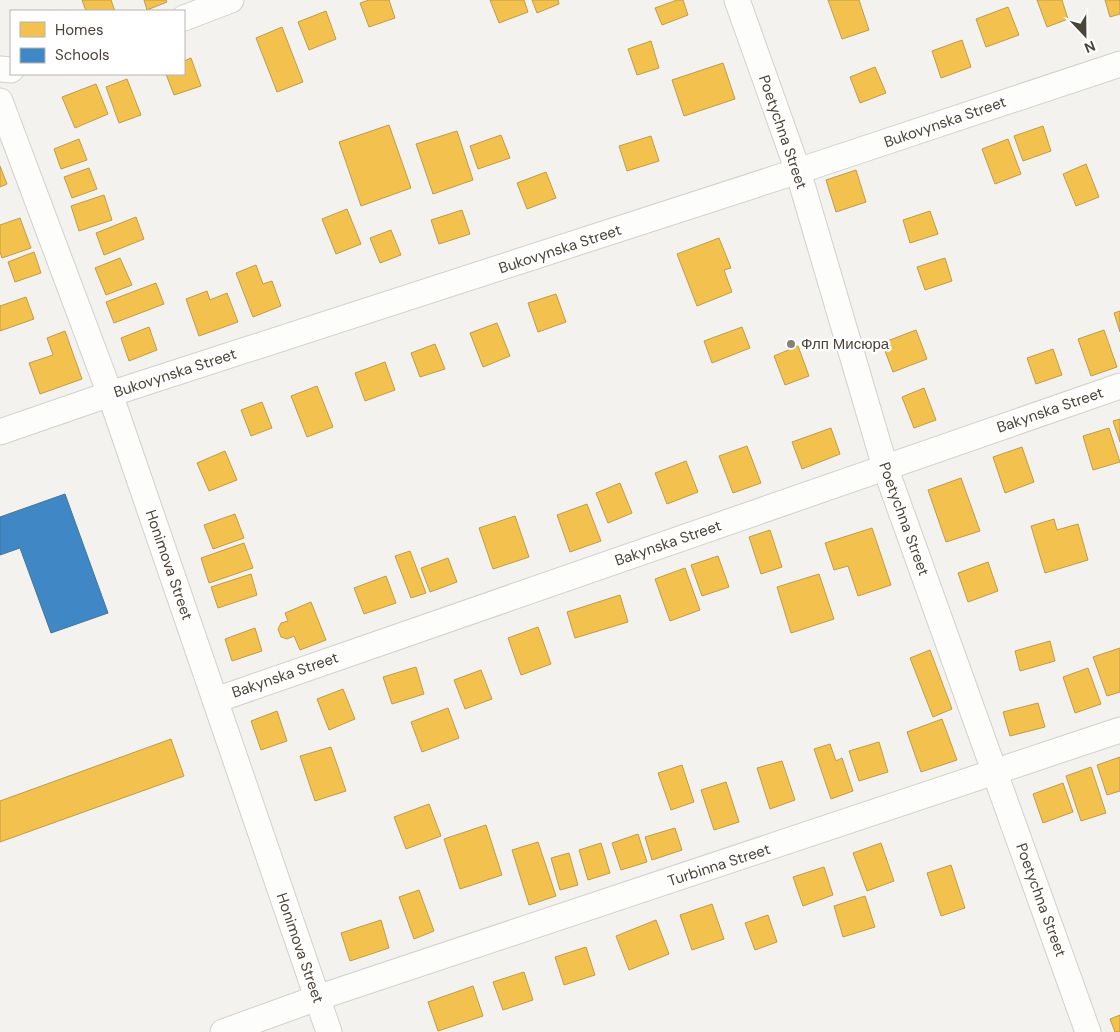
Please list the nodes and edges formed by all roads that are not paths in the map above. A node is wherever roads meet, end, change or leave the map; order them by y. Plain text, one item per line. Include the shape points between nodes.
1 (231, 0) edge
2 (736, 0) edge
3 (185, 18) edge
4 (1120, 64) edge
5 (0, 100) edge
6 (798, 171) junction
7 (1120, 386) edge
8 (110, 394) junction
9 (0, 432) edge
10 (885, 467) junction
11 (216, 700) junction
12 (1120, 730) edge
13 (996, 772) junction
14 (317, 998) junction
15 (223, 1032) edge
16 (329, 1032) edge
17 (1088, 1032) edge

1 - 3 street
2 - 6 street, Poetychna Street
4 - 6 street, Bukovynska Street
5 - 8 street, Honimova Street
6 - 8 street, Bukovynska Street
6 - 10 street, Poetychna Street
7 - 10 street, Bakynska Street
8 - 9 street, Bukovynska Street
8 - 11 street, Honimova Street
10 - 11 street, Bakynska Street
10 - 13 street, Poetychna Street
11 - 14 street, Honimova Street
12 - 13 street, Turbinna Street
13 - 14 street, Turbinna Street
13 - 17 street, Poetychna Street
14 - 15 street, Turbinna Street
14 - 16 street, Honimova Street

